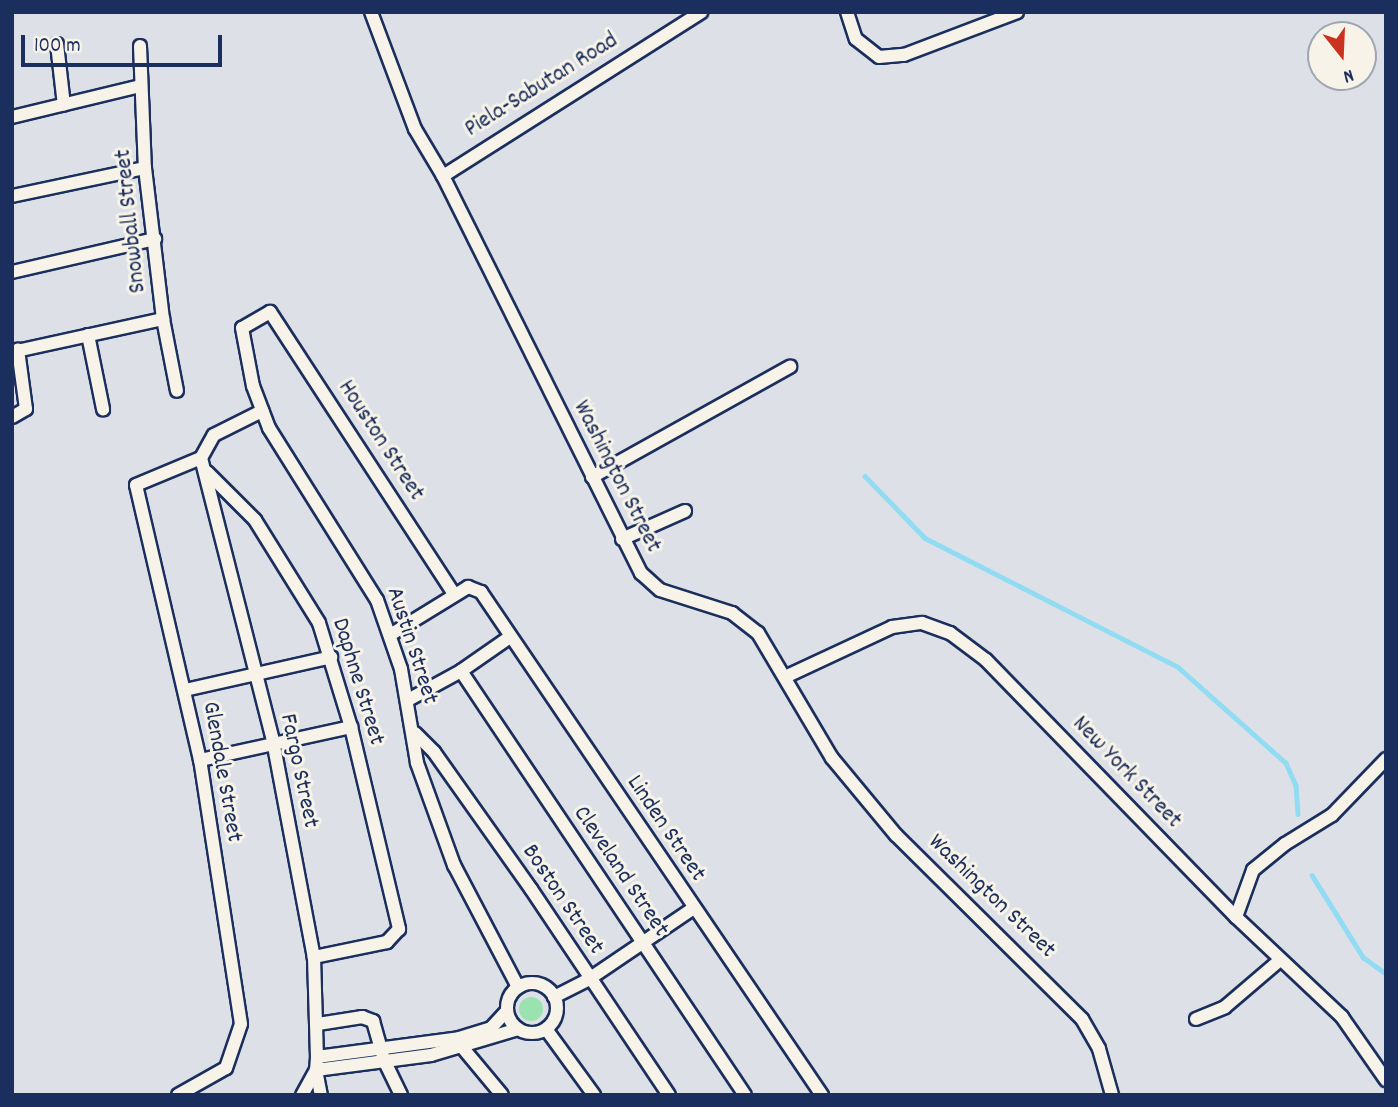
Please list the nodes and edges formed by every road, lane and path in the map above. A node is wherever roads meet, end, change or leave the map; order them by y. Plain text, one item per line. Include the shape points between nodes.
1 (371, 12) edge
2 (701, 12) edge
3 (847, 12) edge
4 (1017, 12) edge
5 (57, 44) dead end
6 (140, 46) dead end
7 (140, 86) junction
8 (64, 105) junction
9 (12, 117) edge
10 (145, 168) junction
11 (443, 176) junction
12 (12, 196) edge
13 (155, 239) junction
14 (12, 272) edge
15 (163, 319) junction
16 (242, 328) joint
17 (88, 335) junction
18 (15, 351) edge
19 (790, 368) dead end
20 (177, 391) dead end
21 (103, 409) dead end
22 (261, 411) junction
23 (12, 417) edge
24 (201, 458) junction
25 (207, 472) junction
26 (592, 477) junction
27 (685, 510) dead end
28 (622, 539) junction
29 (454, 594) junction
30 (390, 635) junction
31 (510, 637) junction
32 (331, 657) junction
33 (461, 671) junction
34 (253, 677) junction
35 (785, 677) junction
36 (185, 690) junction
37 (408, 700) junction
38 (351, 727) junction
39 (415, 733) junction
40 (273, 741) junction
41 (1386, 759) edge
42 (200, 760) junction
43 (694, 908) junction
44 (1236, 917) junction
45 (642, 944) junction
46 (314, 957) junction
47 (1280, 960) junction
48 (589, 979) junction
49 (518, 987) junction
50 (554, 997) junction
51 (507, 1011) junction
52 (1196, 1019) dead end
53 (318, 1024) junction
54 (518, 1029) junction
55 (546, 1029) junction
56 (462, 1047) junction
57 (383, 1055) junction
58 (316, 1064) junction
59 (1386, 1080) edge
60 (198, 1091) edge
61 (178, 1095) edge
62 (302, 1095) edge
63 (321, 1095) edge
64 (401, 1095) edge
65 (502, 1095) edge
66 (594, 1095) edge
67 (669, 1095) edge
68 (745, 1095) edge
69 (822, 1095) edge
70 (1112, 1095) edge

1 - 11 street, Washington Street via 415,129
2 - 11 street, Piela-Sabutan Road
3 - 4 street via 856,39 879,57 904,55
5 - 8 street
6 - 7 street, Snowball Street
7 - 8 street
7 - 10 street, Snowball Street
8 - 9 street
10 - 12 street
10 - 13 street, Snowball Street
11 - 26 street, Washington Street
13 - 14 street
13 - 15 street, Snowball Street
15 - 17 street
15 - 20 street, Snowball Street
16 - 22 street, Austin Street
16 - 29 street, Houston Street via 270,312
17 - 18 street
17 - 21 street
18 - 23 street via 26,409
19 - 26 street
22 - 24 street via 214,435
22 - 30 street, Austin Street via 361,569
24 - 25 street, Fargo Street
24 - 36 street, Glendale Street via 136,485
25 - 32 street, Daphne Street via 255,520 319,623
25 - 34 street, Fargo Street
26 - 28 street, Washington Street
27 - 28 street
28 - 35 street, Washington Street via 641,573 660,590 747,621
29 - 30 street
29 - 31 street, Linden Street via 474,586
30 - 37 street, Austin Street
31 - 33 street
31 - 43 street, Linden Street
32 - 34 street
32 - 38 street, Daphne Street
33 - 37 street
33 - 45 street, Cleveland Street
34 - 36 street
34 - 40 street, Fargo Street
35 - 44 street, New York Street via 892,626 922,623 950,633 986,660
35 - 70 street, Washington Street via 832,758 896,835 1082,1019 1099,1049
36 - 42 street, Glendale Street
37 - 39 street, Austin Street
38 - 40 street
38 - 46 street, Daphne Street via 397,936
39 - 48 street, Boston Street via 467,797
39 - 49 street, Austin Street via 417,763 454,865
40 - 42 street
40 - 46 street, Fargo Street
41 - 44 street via 1332,816 1253,870
42 - 60 street, Glendale Street via 241,1024 226,1068
43 - 45 street
43 - 69 street, Linden Street
44 - 47 street, New York Street
45 - 48 street
45 - 68 street, Cleveland Street
46 - 53 street, Fargo Street
47 - 52 street via 1225,1007
47 - 59 street, New York Street via 1342,1017
48 - 50 street
48 - 67 street, Boston Street
49 - 50 street via 534,983
49 - 51 street via 509,997
50 - 55 street via 555,1017
51 - 54 street
51 - 57 street via 491,1028
53 - 57 street via 362,1017 373,1021
53 - 58 street, Fargo Street
54 - 55 street via 532,1033
54 - 56 street
55 - 66 street
56 - 57 street
56 - 65 street
57 - 58 street
57 - 64 street
58 - 62 street, Fargo Street
58 - 63 street
60 - 61 street

